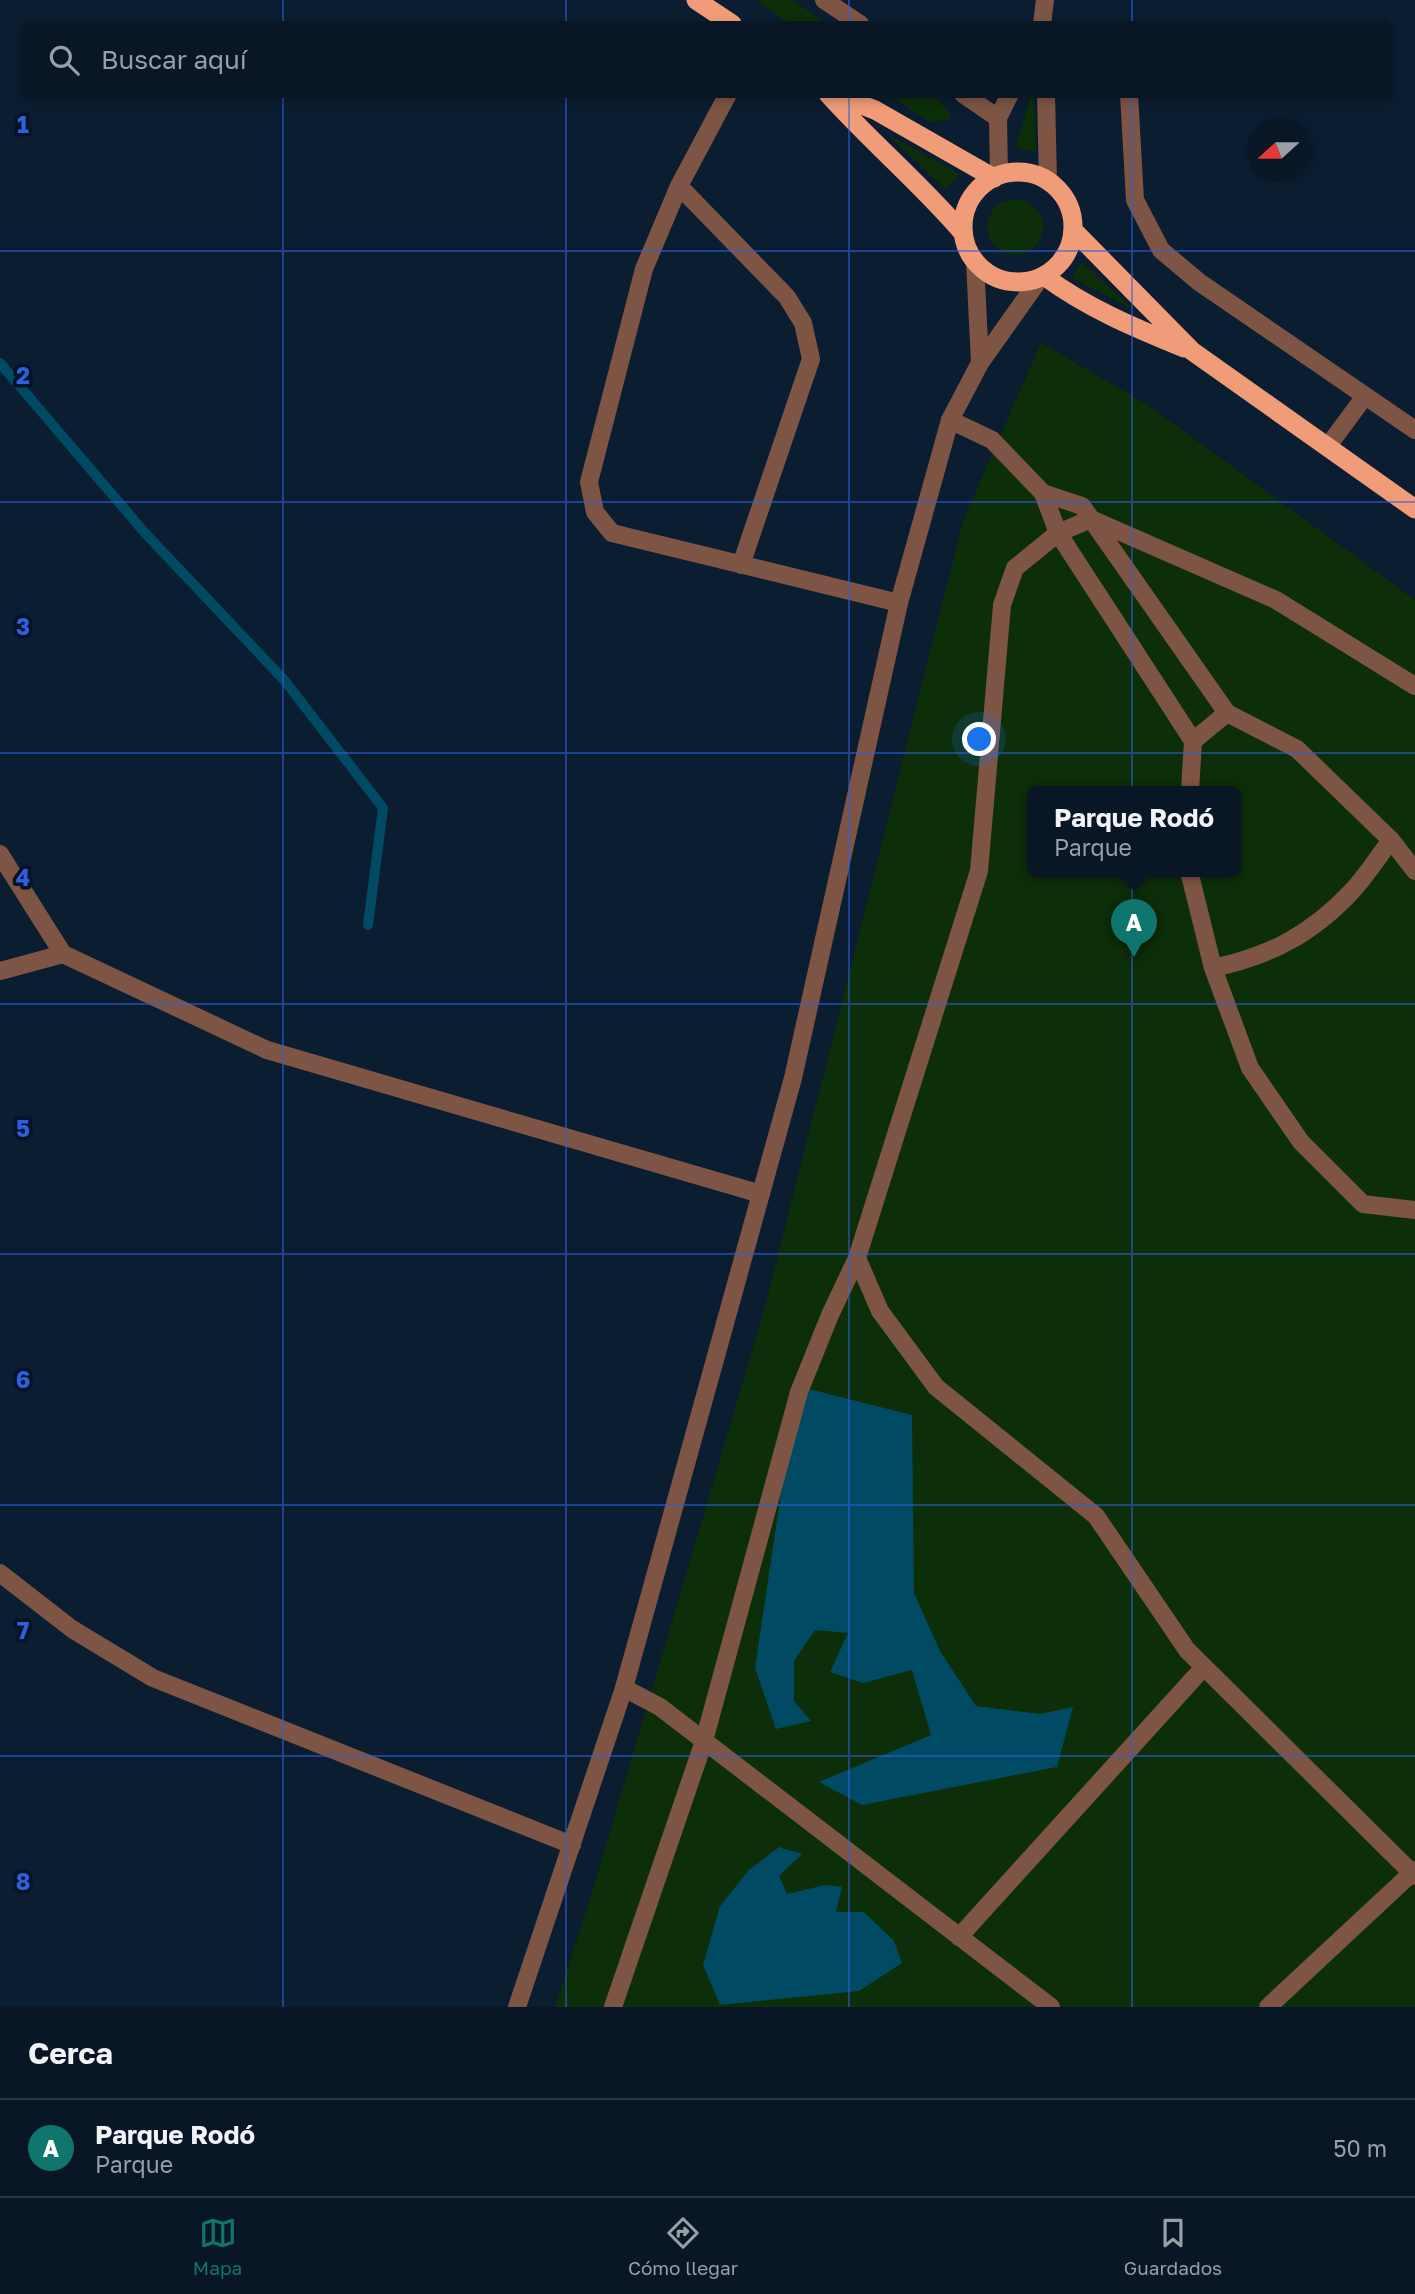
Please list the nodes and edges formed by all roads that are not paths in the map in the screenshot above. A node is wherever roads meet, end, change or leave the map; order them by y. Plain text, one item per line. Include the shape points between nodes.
1 (824, 0) edge
2 (1045, 0) edge
3 (703, 2) edge
4 (728, 21) edge
5 (856, 21) edge
6 (1042, 21) edge
7 (726, 98) edge
8 (831, 98) edge
9 (844, 98) edge
10 (970, 98) edge
11 (1008, 98) edge
12 (1046, 98) edge
13 (1129, 98) edge
14 (998, 118) junction
15 (996, 177) junction
16 (1048, 182) junction
17 (679, 186) junction
18 (1073, 230) junction
19 (964, 233) junction
20 (975, 261) junction
21 (1043, 276) junction
22 (1192, 351) junction
23 (980, 363) junction
24 (1365, 396) junction
25 (950, 420) junction
26 (1415, 430) edge
27 (1328, 446) junction
28 (1043, 493) junction
29 (1415, 509) edge
30 (1091, 519) junction
31 (1058, 533) junction
32 (741, 565) junction
33 (899, 603) junction
34 (1415, 686) edge
35 (1227, 713) junction
36 (1193, 741) junction
37 (1190, 786) edge
38 (1391, 840) junction
39 (0, 854) edge
40 (1415, 871) edge
41 (1190, 877) edge
42 (63, 954) junction
43 (1213, 968) junction
44 (0, 971) edge
45 (761, 1194) junction
46 (1415, 1210) edge
47 (858, 1258) junction
48 (0, 1573) edge
49 (1204, 1667) junction
50 (624, 1688) junction
51 (704, 1741) junction
52 (572, 1845) junction
53 (1414, 1873) edge
54 (959, 1937) junction
55 (517, 2007) edge
56 (613, 2007) edge
57 (1051, 2007) edge
58 (1268, 2007) edge

1 - 5 street
2 - 6 street
3 - 4 highway
7 - 17 street
8 - 19 highway
9 - 15 highway via 875,110
10 - 14 street
11 - 14 street
12 - 16 street
13 - 24 street via 1135,200 1161,250 1199,282
14 - 15 street
15 - 16 highway via 1019,172
15 - 19 highway via 978,189 968,205
16 - 18 highway via 1067,203
17 - 32 street via 786,297 803,323 811,359
17 - 32 street via 644,268 589,482 595,512 612,533
18 - 21 highway via 1064,257
18 - 22 highway
19 - 20 highway
20 - 21 highway via 1006,281
20 - 23 street
21 - 22 highway via 1124,323
21 - 23 street
22 - 27 highway
23 - 25 street
24 - 26 street
24 - 27 street
25 - 28 street via 992,440
25 - 33 street
27 - 29 highway
28 - 30 street via 1082,506
28 - 31 street
30 - 31 street
30 - 34 street via 1276,600
30 - 35 street
31 - 36 street
31 - 47 street via 1015,568 1002,605 979,871
32 - 33 street
33 - 45 street via 793,1078
35 - 36 street
35 - 38 street via 1297,748
36 - 37 street
38 - 40 street
38 - 43 street via 1352,891 1304,933 1270,952
39 - 42 street
41 - 43 street
42 - 44 street
42 - 45 street via 267,1049
43 - 46 street via 1250,1068 1301,1143 1363,1204
45 - 50 street
47 - 49 street via 880,1311 936,1387 1096,1516 1187,1650
47 - 51 street via 799,1392
48 - 52 street via 72,1629 153,1678
49 - 53 street
49 - 54 street
50 - 51 street via 660,1707
50 - 52 street
51 - 54 street
51 - 56 street
52 - 55 street
53 - 58 street
54 - 57 street

